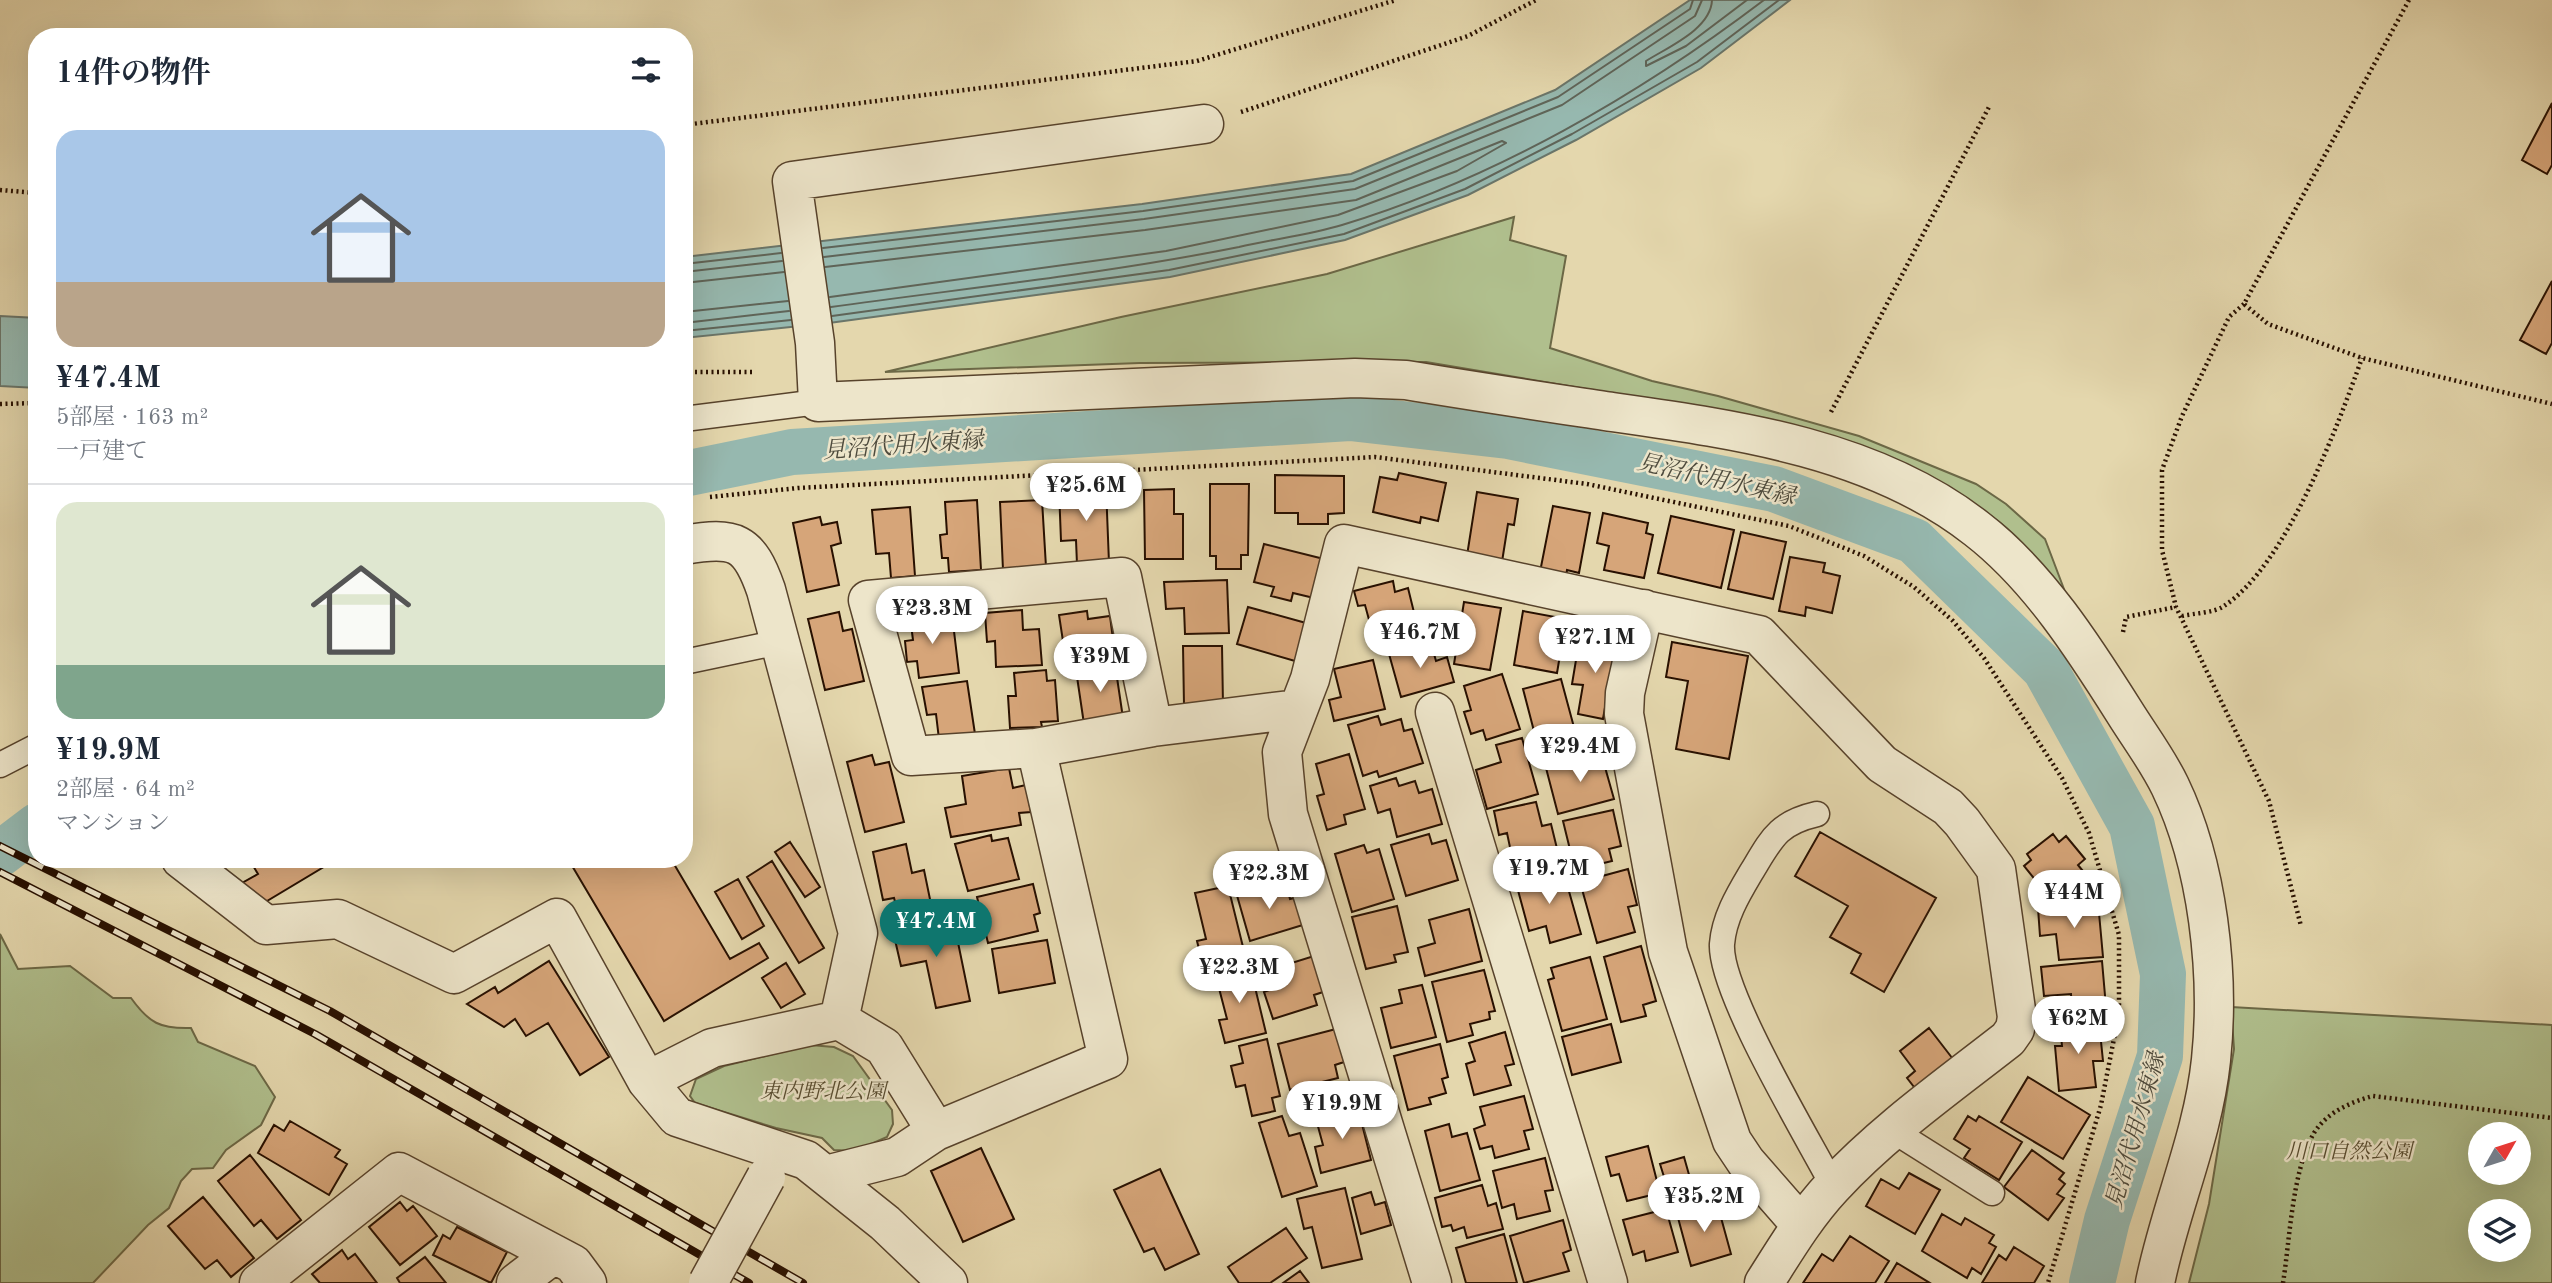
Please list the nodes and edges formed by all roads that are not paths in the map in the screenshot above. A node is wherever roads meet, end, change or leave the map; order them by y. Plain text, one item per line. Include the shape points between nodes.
1 (1204, 124) road end
2 (818, 402) junction
3 (693, 418) edge
4 (693, 543) edge
5 (1644, 609) junction
6 (780, 642) junction
7 (693, 660) edge
8 (1298, 709) junction
9 (1435, 712) dead end
10 (1153, 727) junction
11 (1036, 748) junction
12 (28, 751) edge
13 (0, 765) edge
14 (1817, 814) dead end
15 (193, 868) edge
16 (839, 1020) junction
17 (647, 1081) junction
18 (1892, 1130) junction
19 (936, 1131) junction
20 (775, 1166) junction
21 (827, 1175) junction
22 (1833, 1186) junction
23 (1992, 1193) dead end
24 (1801, 1225) junction
25 (554, 1254) junction
26 (259, 1283) edge
27 (516, 1283) edge
28 (587, 1283) edge
29 (708, 1283) edge
30 (948, 1283) edge
31 (1432, 1283) edge
32 (1608, 1283) edge
33 (1764, 1283) edge
34 (2155, 1283) edge

1 - 2 street via 792,181 815,343
2 - 3 lane
2 - 34 street via 1355,378 1406,380 1717,427 1813,450 1939,502 2012,558 2105,681 2170,786 2201,876 2214,968 2211,1060 2195,1145
4 - 6 street via 716,539 734,544 755,559
5 - 8 street via 1344,544 1310,679
5 - 18 street via 1759,635 1882,764 1948,807 1996,869 2015,1029
5 - 24 street via 1624,714 1668,951 1732,1141
6 - 7 lane
6 - 16 street via 858,933
8 - 10 street
8 - 31 street via 1282,752 1287,814
9 - 32 street
10 - 11 street
10 - 11 street via 1122,577 868,600 911,756
11 - 19 street via 1108,1059
12 - 13 lane
14 - 22 lane via 1792,820 1774,834 1732,905 1722,945 1731,991
15 - 17 street via 266,925 338,919 454,974 557,918
16 - 17 street via 712,1048
16 - 19 street via 884,1047
17 - 20 street via 677,1117
18 - 22 street
18 - 23 lane
19 - 21 street via 897,1157
20 - 21 street via 806,1160
20 - 29 street, bridge
21 - 30 street
22 - 24 street
24 - 33 street
25 - 26 street via 399,1172
25 - 27 street
25 - 28 street via 573,1264

